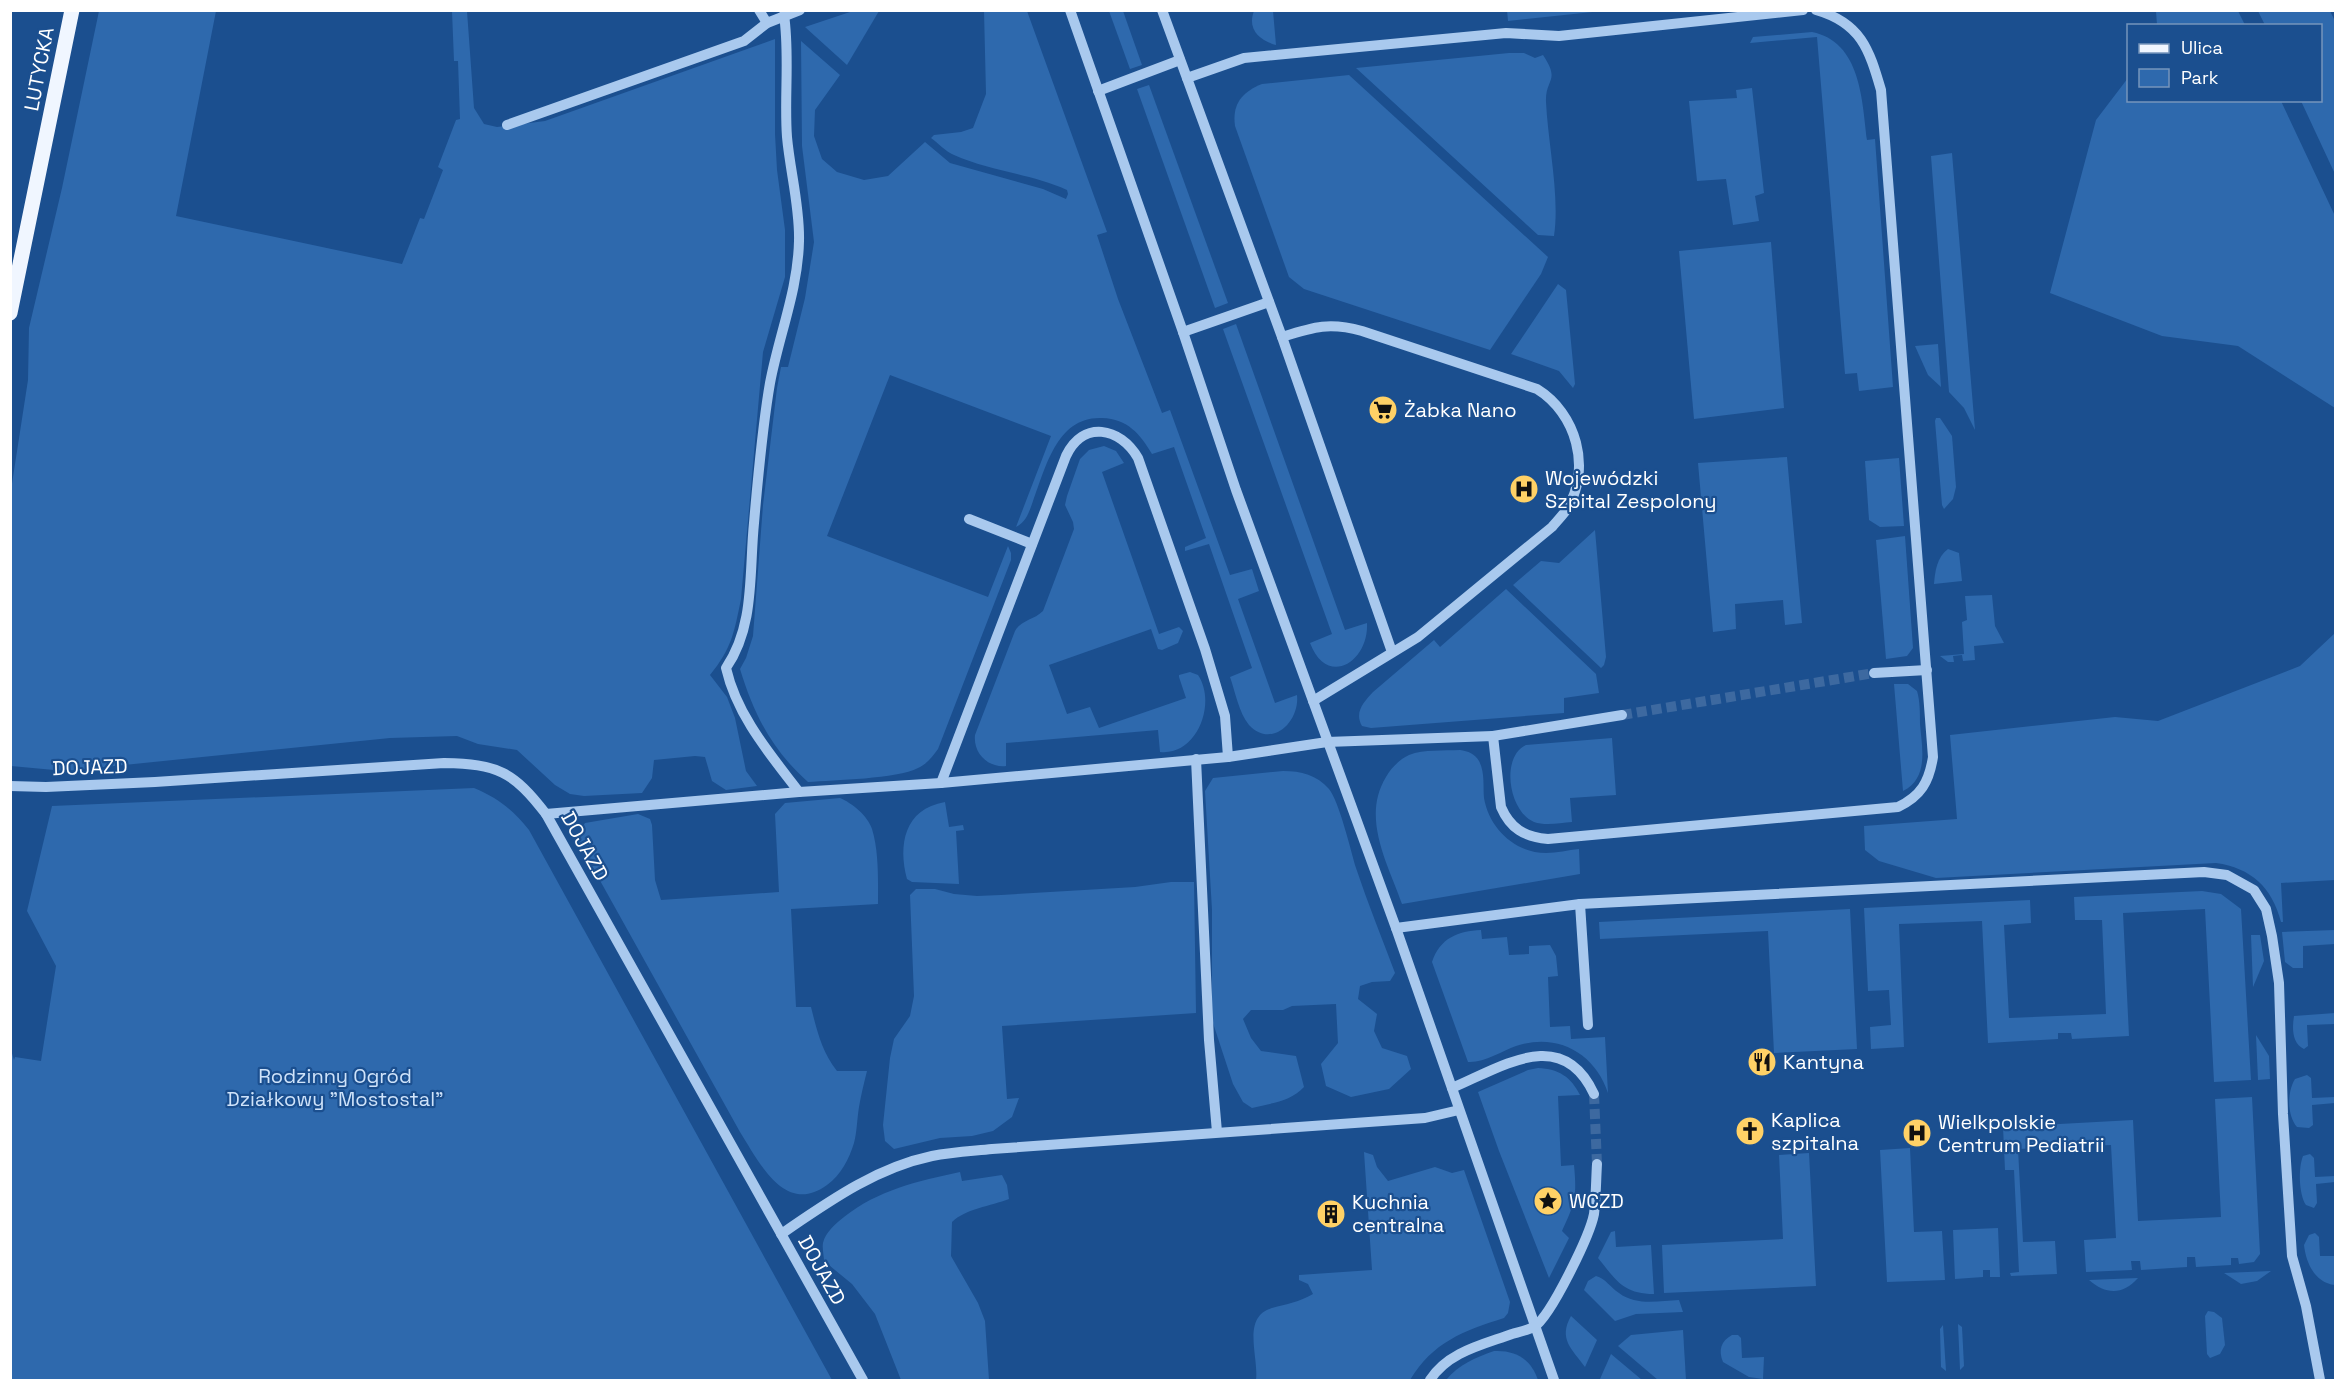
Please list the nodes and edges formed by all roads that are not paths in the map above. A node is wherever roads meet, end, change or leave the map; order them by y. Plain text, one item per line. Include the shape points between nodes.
1 (72, 10) edge
2 (759, 10) edge
3 (800, 10) edge
4 (1070, 10) edge
5 (1162, 10) edge
6 (1803, 10) edge
7 (1816, 10) edge
8 (784, 15) junction
9 (767, 23) junction
10 (1180, 60) junction
11 (1187, 78) junction
12 (1098, 91) junction
13 (507, 125) dead end
14 (1269, 302) junction
15 (10, 313) edge
16 (1184, 332) junction
17 (1282, 336) junction
18 (969, 519) dead end
19 (1032, 544) junction
20 (1392, 652) junction
21 (1927, 670) junction
22 (1874, 673) tunnel mouth
23 (1313, 701) junction
24 (1622, 715) tunnel mouth
25 (1493, 736) junction
26 (1327, 742) junction
27 (1228, 757) junction
28 (1196, 759) junction
29 (941, 783) junction
30 (10, 786) edge
31 (799, 792) junction
32 (546, 814) junction
33 (1580, 904) junction
34 (1396, 928) junction
35 (1588, 1026) dead end
36 (1452, 1088) junction
37 (1594, 1094) tunnel mouth
38 (1459, 1110) junction
39 (1217, 1132) junction
40 (1597, 1164) tunnel mouth
41 (782, 1234) junction
42 (1534, 1326) junction
43 (863, 1380) edge
44 (1430, 1380) edge
45 (1554, 1380) edge
46 (2320, 1380) edge

1 - 15 main road, LUTYCKA
2 - 9 street
3 - 8 street
4 - 12 street
5 - 10 street
6 - 11 street via 1559,36 1506,33 1244,58
7 - 21 street via 1844,22 1858,34 1870,53 1881,90
8 - 9 street
8 - 31 street via 787,136 800,238 799,260 770,383 745,630 738,651 726,668 744,714 765,749
9 - 13 street via 744,40
10 - 11 street
10 - 12 street
11 - 14 street
12 - 16 street
14 - 16 street
14 - 17 street
16 - 23 street via 1236,490
17 - 20 street
17 - 20 street via 1336,325 1362,330 1537,389 1556,404 1574,435 1579,456 1577,482 1568,507 1552,527 1418,638
18 - 19 street
19 - 27 street via 1072,445 1101,431 1130,444 1205,649 1225,716
19 - 29 street
20 - 23 street
21 - 22 street
21 - 25 street via 1933,757 1930,775 1911,801 1898,807 1535,838 1515,829 1501,807
23 - 26 street
24 - 25 street
25 - 26 street
26 - 27 street
26 - 34 street
27 - 28 street
28 - 29 street
28 - 39 street
29 - 31 street
30 - 32 street, DOJAZD via 477,764 504,772 528,790
31 - 32 street
32 - 41 street, DOJAZD
33 - 34 street
33 - 35 street
33 - 46 street via 2204,872 2227,875 2254,890 2266,909 2279,983 2292,1256
34 - 36 street
36 - 37 street via 1525,1057 1543,1054 1563,1058 1587,1079
36 - 38 street
38 - 39 street via 1425,1118
38 - 42 street
39 - 41 street via 932,1156 900,1165 842,1192
40 - 42 street via 1594,1215 1584,1243 1554,1301
41 - 43 street, DOJAZD
42 - 44 street via 1460,1354
42 - 45 street

